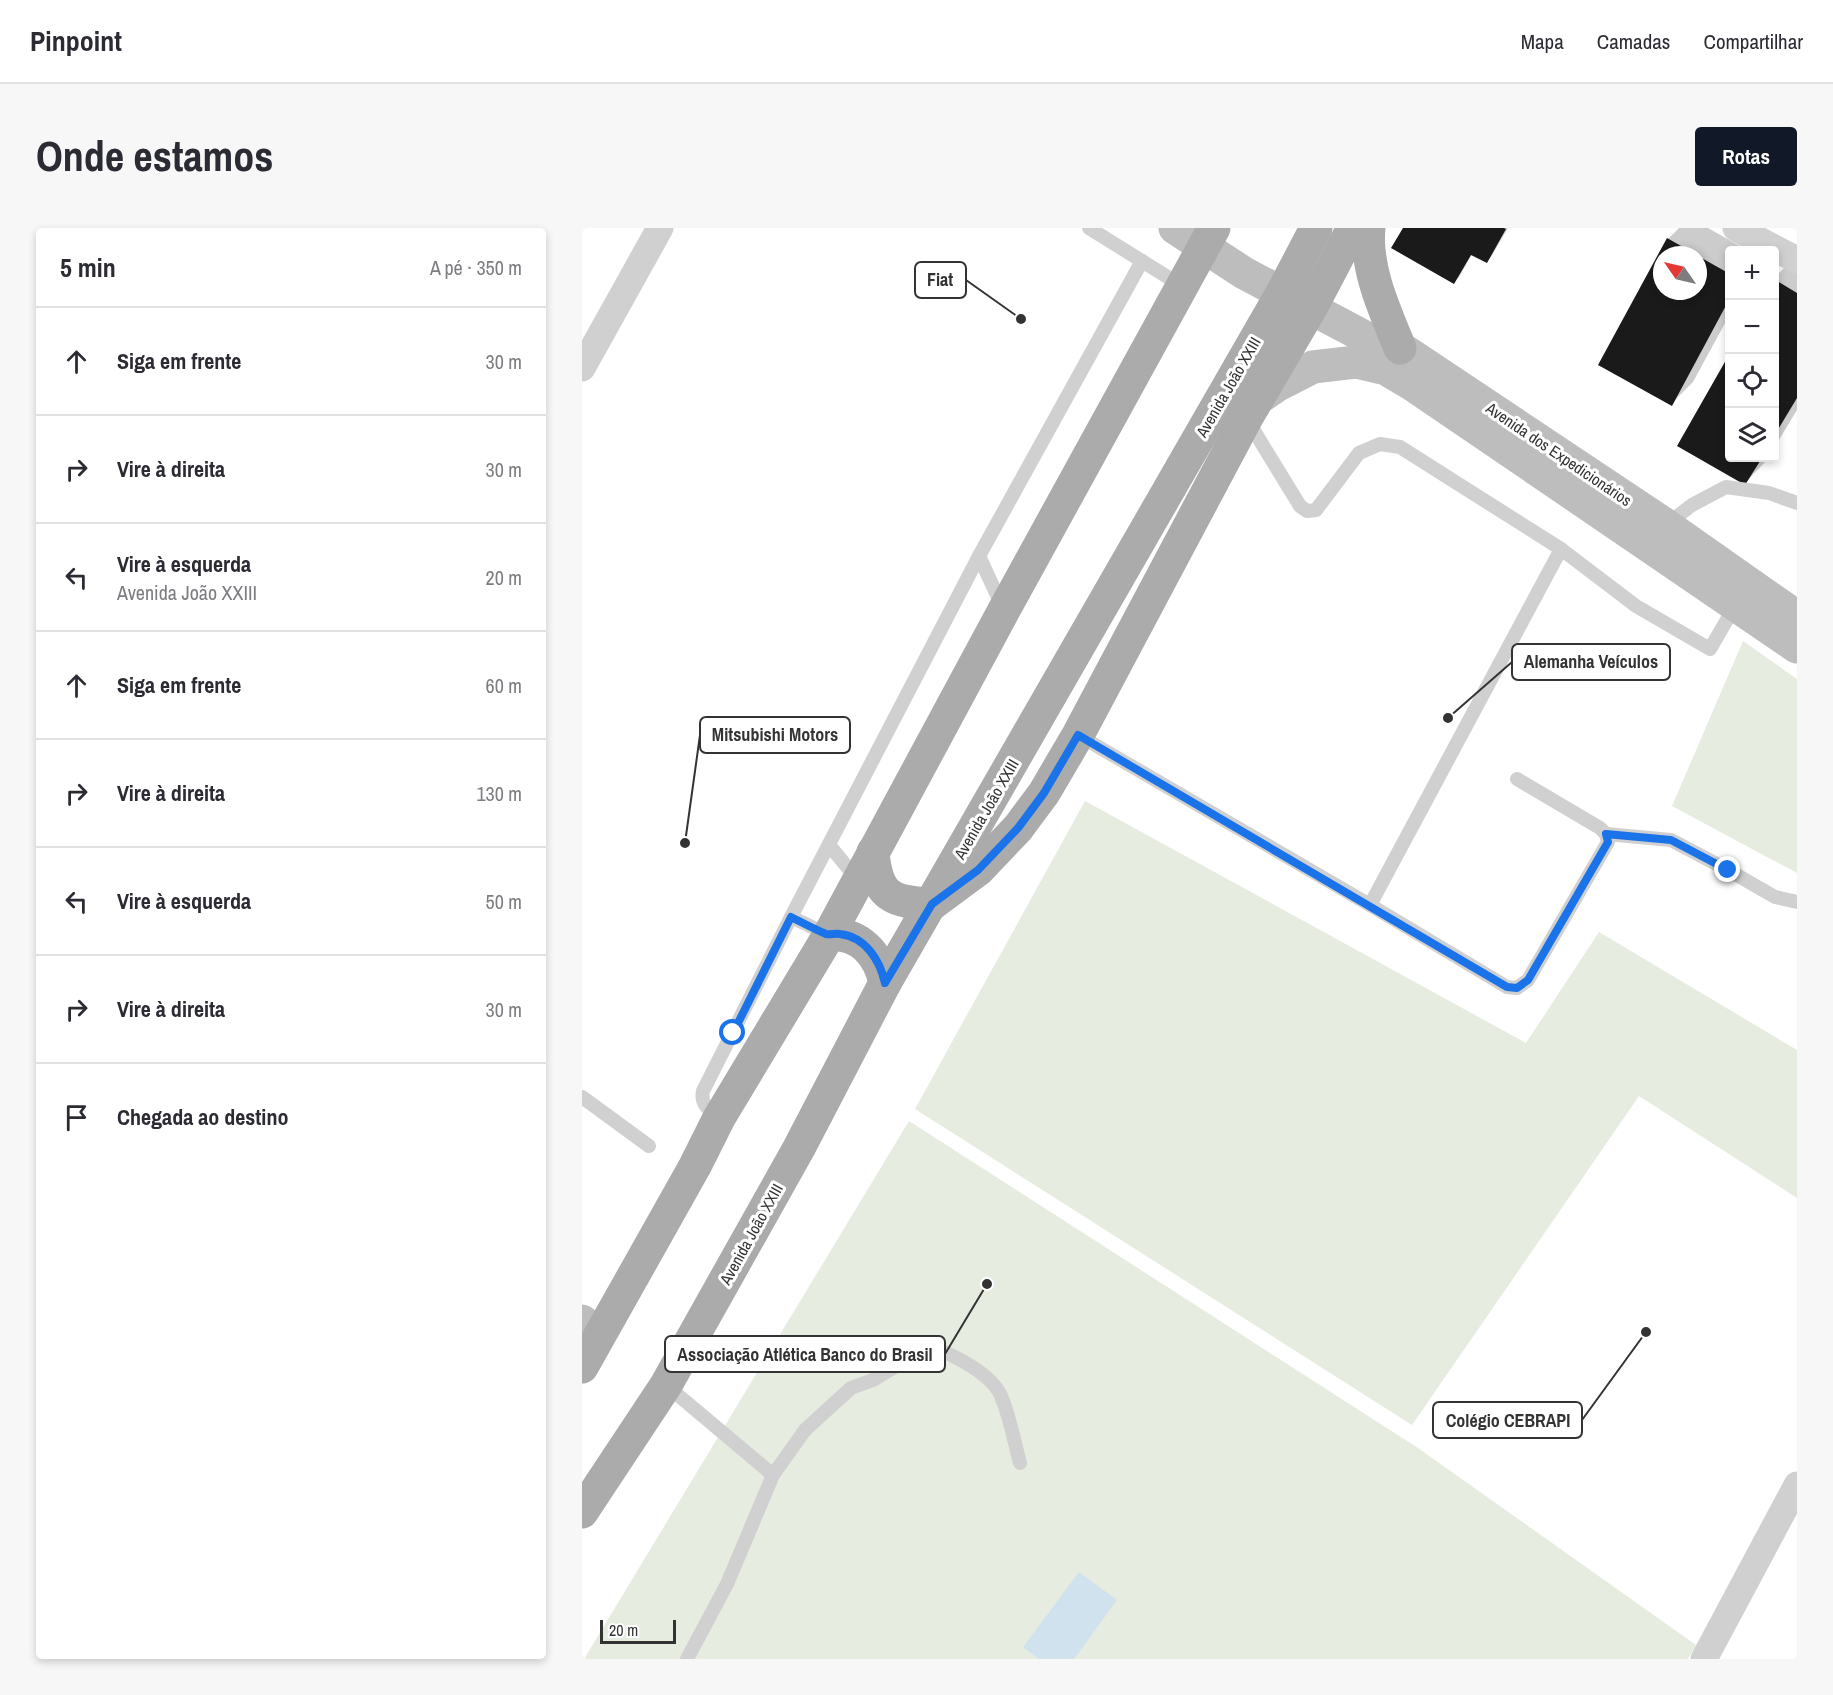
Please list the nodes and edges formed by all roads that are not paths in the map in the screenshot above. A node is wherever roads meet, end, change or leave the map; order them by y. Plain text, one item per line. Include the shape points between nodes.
1 (660, 228) edge
2 (1089, 228) edge
3 (1175, 228) edge
4 (1316, 228) edge
5 (1353, 228) edge
6 (1369, 228) edge
7 (1736, 228) edge
8 (1209, 237) edge
9 (1797, 260) edge
10 (1142, 261) junction
11 (1182, 286) junction
12 (1282, 293) junction
13 (1311, 308) junction
14 (1393, 358) junction
15 (582, 368) edge
16 (1253, 409) junction
17 (1797, 502) edge
18 (1666, 525) junction
19 (1562, 549) junction
20 (979, 556) junction
21 (1735, 606) junction
22 (1004, 610) junction
23 (1797, 617) edge
24 (1797, 647) edge
25 (1078, 735) junction
26 (1516, 779) dead end
27 (1606, 834) junction
28 (829, 845) junction
29 (865, 866) junction
30 (1797, 903) edge
31 (932, 904) junction
32 (1370, 905) junction
33 (791, 917) junction
34 (829, 935) junction
35 (885, 983) junction
36 (582, 1097) edge
37 (719, 1118) junction
38 (650, 1146) dead end
39 (591, 1328) edge
40 (582, 1366) edge
41 (666, 1384) junction
42 (1020, 1463) dead end
43 (773, 1474) junction
44 (1797, 1485) edge
45 (582, 1512) edge
46 (687, 1659) edge
47 (1704, 1659) edge

1 - 15 street
2 - 10 lane
3 - 8 main road, Avenida dos Expedicionários
4 - 12 main road, Avenida João XXIII
5 - 13 main road
6 - 14 main road via 1372,272
7 - 9 street
8 - 11 main road
8 - 12 main road, Avenida dos Expedicionários via 1244,273
10 - 11 lane
10 - 20 lane
11 - 22 main road
12 - 13 main road, Avenida dos Expedicionários
12 - 31 main road, Avenida João XXIII
13 - 14 main road, Avenida dos Expedicionários via 1365,337
13 - 16 main road
14 - 16 main road via 1313,366 1278,385
14 - 18 main road, Avenida dos Expedicionários
14 - 21 main road, Avenida dos Expedicionários via 1413,385
16 - 19 lane via 1300,506 1307,511 1316,510 1359,453 1380,444 1400,447
16 - 25 main road
17 - 18 lane via 1769,493 1726,487
18 - 23 main road, Avenida dos Expedicionários
19 - 21 lane via 1636,606 1710,649
19 - 32 lane
20 - 22 lane
20 - 28 lane
21 - 24 main road, Avenida dos Expedicionários
22 - 29 main road
25 - 31 main road via 1018,828 978,870
25 - 32 lane
26 - 27 lane
27 - 30 lane via 1671,840 1775,897
27 - 32 lane via 1608,842 1552,939 1528,980 1517,988 1507,987
28 - 29 lane
28 - 33 lane
29 - 31 main road via 875,872 886,893 900,900
29 - 34 main road
31 - 35 main road, Avenida João XXIII
33 - 34 lane
33 - 37 lane via 703,1091 705,1105
34 - 35 main road via 852,937 865,944 882,969
34 - 37 main road
35 - 41 main road, Avenida João XXIII via 799,1148
36 - 38 lane
37 - 39 main road via 695,1166
39 - 40 main road
41 - 43 lane
41 - 45 main road, Avenida João XXIII
42 - 43 lane via 1000,1394 981,1373 929,1346 873,1380 851,1388 806,1430
43 - 46 lane via 727,1584
44 - 47 street

